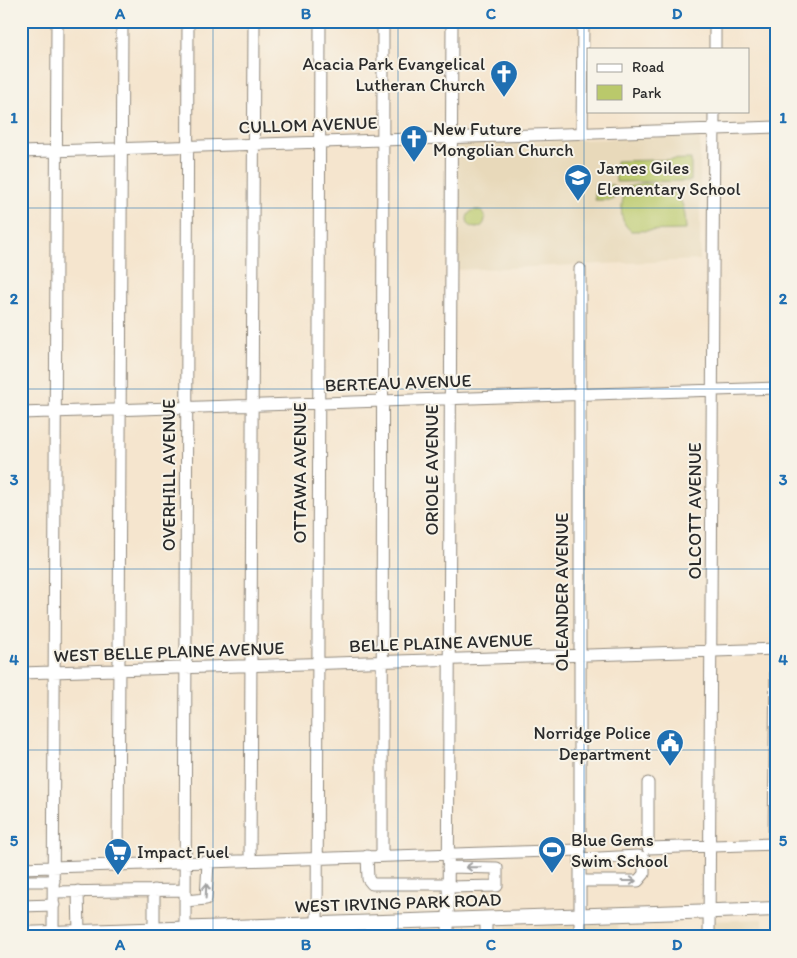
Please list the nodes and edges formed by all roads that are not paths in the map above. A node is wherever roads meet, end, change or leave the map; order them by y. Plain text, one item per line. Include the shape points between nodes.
1 (56, 21) edge
2 (122, 21) edge
3 (188, 21) edge
4 (254, 21) edge
5 (320, 21) edge
6 (383, 21) edge
7 (452, 21) edge
8 (582, 21) edge
9 (715, 21) edge
10 (715, 48) edge
11 (714, 112) edge
12 (776, 127) edge
13 (714, 129) junction
14 (582, 134) junction
15 (452, 138) junction
16 (383, 140) junction
17 (319, 142) junction
18 (254, 145) junction
19 (188, 147) junction
20 (121, 149) junction
21 (56, 151) junction
22 (21, 152) edge
23 (580, 269) dead end
24 (776, 388) edge
25 (713, 390) junction
26 (580, 394) junction
27 (450, 399) junction
28 (383, 401) junction
29 (318, 403) junction
30 (252, 405) junction
31 (187, 408) junction
32 (120, 410) junction
33 (55, 412) junction
34 (21, 413) edge
35 (776, 649) edge
36 (712, 651) junction
37 (580, 656) junction
38 (776, 658) edge
39 (449, 660) junction
40 (383, 663) junction
41 (317, 665) junction
42 (251, 667) junction
43 (186, 669) junction
44 (118, 670) junction
45 (54, 672) junction
46 (21, 673) edge
47 (648, 783) dead end
48 (775, 844) edge
49 (711, 846) junction
50 (448, 854) junction
51 (580, 854) junction
52 (367, 856) junction
53 (382, 856) junction
54 (316, 858) junction
55 (250, 860) junction
56 (186, 862) junction
57 (208, 862) junction
58 (118, 865) junction
59 (54, 867) junction
60 (448, 867) junction
61 (21, 868) edge
62 (21, 881) edge
63 (580, 881) junction
64 (54, 886) junction
65 (448, 886) junction
66 (154, 890) junction
67 (78, 891) junction
68 (186, 895) junction
69 (54, 905) junction
70 (21, 906) edge
71 (776, 909) edge
72 (709, 911) junction
73 (580, 915) junction
74 (486, 918) junction
75 (448, 919) junction
76 (154, 929) junction
77 (316, 930) edge
78 (192, 931) edge
79 (79, 932) junction
80 (53, 933) junction
81 (21, 934) edge
82 (448, 937) edge
83 (486, 937) edge
84 (580, 937) edge
85 (709, 937) edge

1 - 21 street
2 - 20 street
3 - 19 street, OVERHILL AVENUE
4 - 18 street
5 - 17 street, OTTAWA AVENUE
6 - 16 street
7 - 15 street, ORIOLE AVENUE
8 - 14 street
9 - 10 street
11 - 13 street, OLCOTT AVENUE
12 - 13 street, CULLOM AVENUE
13 - 14 street, CULLOM AVENUE
13 - 25 street, OLCOTT AVENUE
14 - 15 street, CULLOM AVENUE
15 - 16 street, CULLOM AVENUE
15 - 27 street, ORIOLE AVENUE
16 - 17 street, CULLOM AVENUE
16 - 28 street
17 - 18 street, CULLOM AVENUE
17 - 29 street, OTTAWA AVENUE
18 - 19 street, CULLOM AVENUE
18 - 30 street
19 - 20 street, CULLOM AVENUE
19 - 31 street, OVERHILL AVENUE
20 - 21 street, CULLOM AVENUE
20 - 32 street
21 - 22 street, CULLOM AVENUE
21 - 33 street
23 - 26 street, OLEANDER AVENUE
24 - 25 street, BERTEAU AVENUE
25 - 26 street, BERTEAU AVENUE
25 - 36 street, OLCOTT AVENUE
26 - 27 street, BERTEAU AVENUE
26 - 37 street, OLEANDER AVENUE
27 - 28 street, BERTEAU AVENUE
27 - 39 street, ORIOLE AVENUE
28 - 29 street, BERTEAU AVENUE
28 - 40 street
29 - 30 street, BERTEAU AVENUE
29 - 41 street, OTTAWA AVENUE
30 - 31 street, BERTEAU AVENUE
30 - 42 street
31 - 32 street, BERTEAU AVENUE
31 - 43 street, OVERHILL AVENUE
32 - 33 street, BERTEAU AVENUE
32 - 44 street
33 - 34 street, BERTEAU AVENUE
33 - 45 street
35 - 36 street, BELLE PLAINE AVENUE
36 - 37 street, BELLE PLAINE AVENUE
36 - 49 street, OLCOTT AVENUE
37 - 39 street, BELLE PLAINE AVENUE
37 - 51 street, OLEANDER AVENUE
38 - 48 street
39 - 40 street, BELLE PLAINE AVENUE
39 - 50 street, ORIOLE AVENUE
40 - 41 street, BELLE PLAINE AVENUE
40 - 53 street
41 - 42 street, WEST BELLE PLAINE AVENUE
41 - 54 street, OTTAWA AVENUE
42 - 43 street, WEST BELLE PLAINE AVENUE
42 - 55 street
43 - 44 street, WEST BELLE PLAINE AVENUE
43 - 56 street, OVERHILL AVENUE
44 - 45 street, WEST BELLE PLAINE AVENUE
44 - 58 street
45 - 46 street, WEST BELLE PLAINE AVENUE
45 - 59 street
47 - 49 street via 648,848
48 - 49 street
49 - 72 street, OLCOTT AVENUE
50 - 51 street
50 - 53 street
50 - 60 street, ORIOLE AVENUE
51 - 63 street, OLEANDER AVENUE
63 -> 51 street via 638,881 644,874 644,858 638,856
52 - 53 street
52 - 54 street
52 - 65 street via 368,879 372,884
54 - 55 street
54 - 77 street, OTTAWA AVENUE
55 - 57 street
56 - 57 street
56 - 58 street
56 - 68 street, OVERHILL AVENUE
68 -> 57 street via 206,899
58 - 59 street
59 - 61 street
59 - 64 street
60 - 65 street, ORIOLE AVENUE
65 -> 60 street via 497,886 497,868
62 - 64 street
63 - 73 street, OLEANDER AVENUE
64 - 67 street
64 - 69 street
65 - 75 street, ORIOLE AVENUE
66 - 67 street
66 - 68 street
66 - 76 street
67 - 79 street
68 - 78 street, OVERHILL AVENUE
69 - 70 street
69 - 80 street
71 - 72 main road, WEST IRVING PARK ROAD
72 - 73 main road, WEST IRVING PARK ROAD
72 - 85 street, OLCOTT AVENUE
73 - 74 main road, WEST IRVING PARK ROAD
73 - 84 street, OLEANDER AVENUE
74 - 75 main road, WEST IRVING PARK ROAD
74 - 83 street
75 - 77 main road, WEST IRVING PARK ROAD
75 - 82 street, ORIOLE AVENUE
76 - 78 main road, WEST IRVING PARK ROAD
76 - 79 main road, WEST IRVING PARK ROAD
77 - 78 main road, WEST IRVING PARK ROAD
79 - 80 main road, WEST IRVING PARK ROAD
80 - 81 main road, WEST IRVING PARK ROAD

